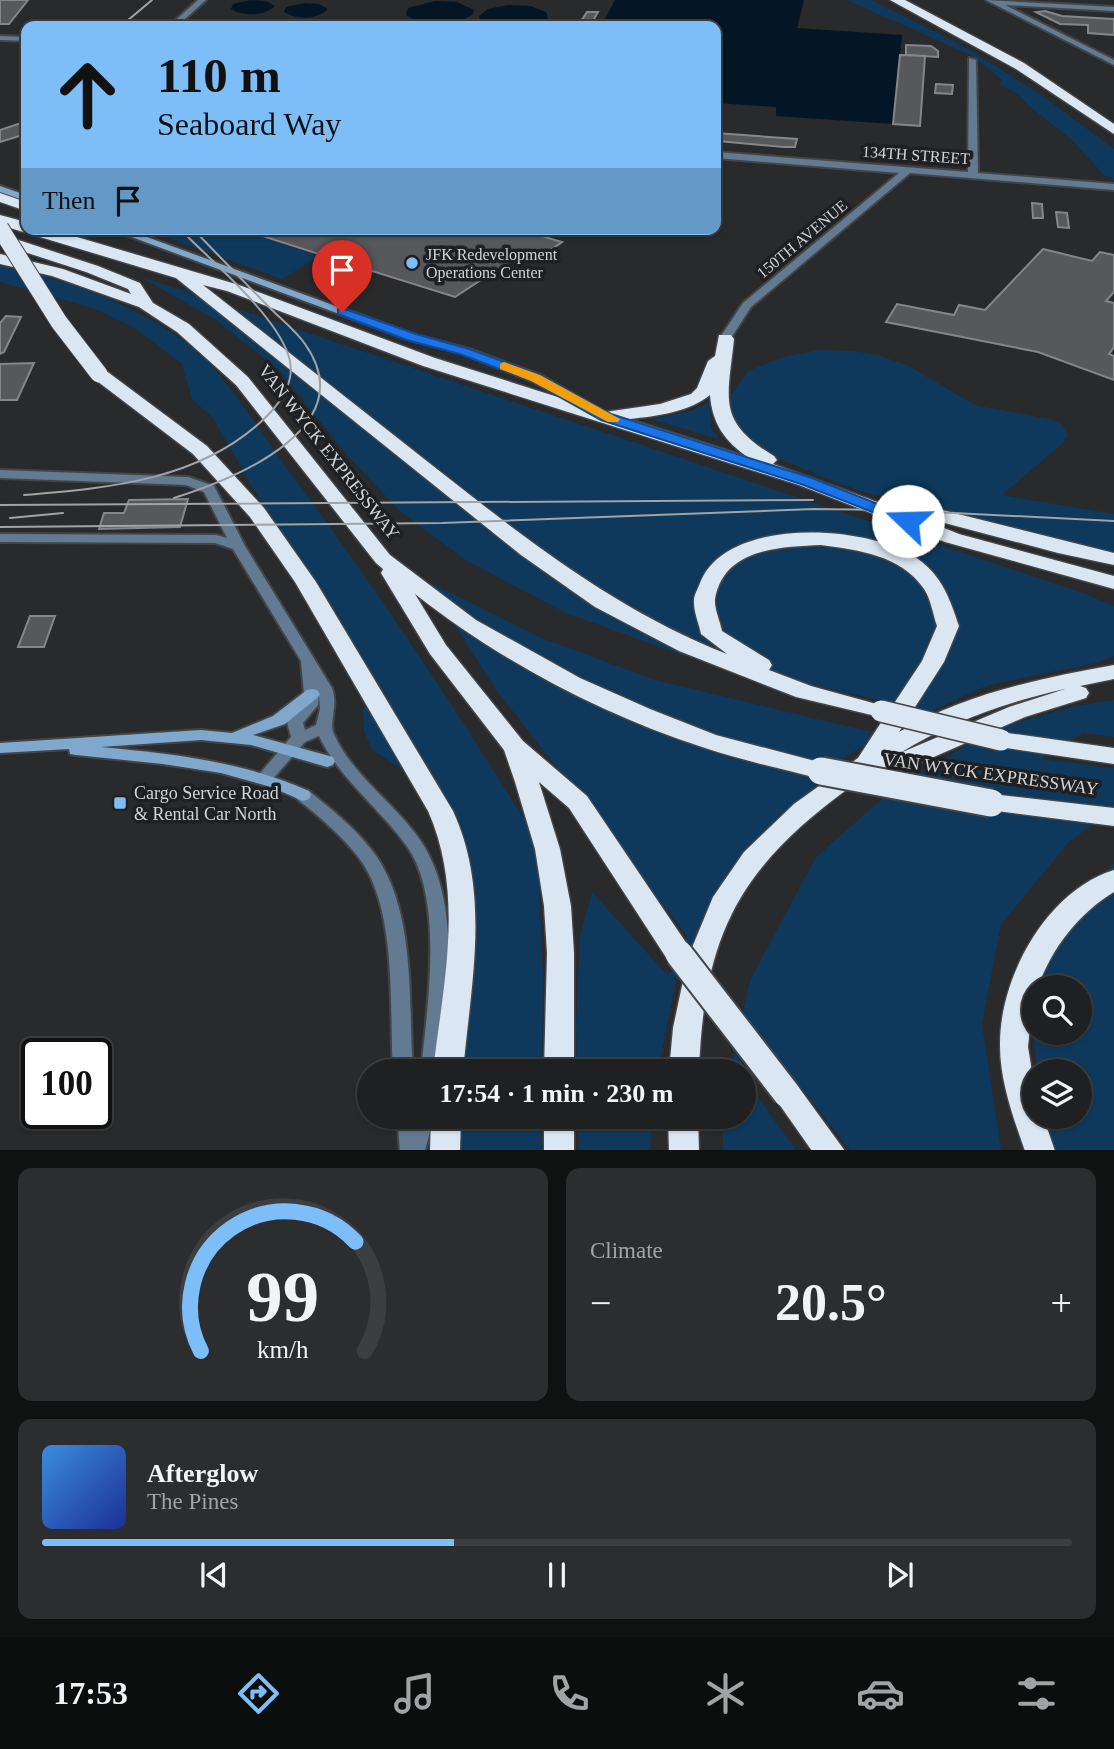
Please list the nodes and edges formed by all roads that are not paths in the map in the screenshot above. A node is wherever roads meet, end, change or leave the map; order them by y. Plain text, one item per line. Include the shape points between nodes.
1 (202, 0) edge
2 (887, 0) edge
3 (896, 0) edge
4 (992, 1) edge
5 (1114, 9) edge
6 (179, 21) edge
7 (941, 22) junction
8 (0, 38) edge
9 (21, 39) edge
10 (972, 60) dead end
11 (1114, 63) edge
12 (1114, 130) edge
13 (721, 155) edge
14 (908, 170) junction
15 (973, 176) junction
16 (1114, 187) edge
17 (0, 189) edge
18 (21, 196) edge
19 (0, 197) edge
20 (21, 205) edge
21 (0, 220) edge
22 (21, 226) edge
23 (0, 228) edge
24 (52, 235) edge
25 (99, 235) edge
26 (131, 235) edge
27 (0, 239) edge
28 (0, 259) edge
29 (180, 275) junction
30 (233, 288) junction
31 (147, 306) junction
32 (725, 339) junction
33 (606, 417) junction
34 (0, 474) edge
35 (806, 481) junction
36 (0, 538) edge
37 (238, 545) junction
38 (383, 559) junction
39 (1114, 559) edge
40 (1114, 583) edge
41 (308, 662) junction
42 (1114, 672) edge
43 (1114, 684) edge
44 (804, 692) junction
45 (312, 694) junction
46 (323, 728) junction
47 (229, 737) junction
48 (295, 744) junction
49 (43, 747) junction
50 (515, 747) junction
51 (0, 748) edge
52 (1114, 756) edge
53 (864, 765) junction
54 (265, 777) junction
55 (359, 778) junction
56 (816, 799) junction
57 (1114, 817) edge
58 (1114, 880) edge
59 (401, 1059) edge
60 (431, 1059) edge
61 (449, 1059) edge
62 (559, 1059) edge
63 (685, 1059) edge
64 (408, 1129) edge
65 (421, 1129) edge
66 (446, 1129) edge
67 (559, 1129) edge
68 (683, 1129) edge
69 (410, 1150) edge
70 (415, 1150) edge
71 (445, 1150) edge
72 (559, 1150) edge
73 (684, 1150) edge
74 (830, 1150) edge
75 (1040, 1150) edge

1 - 6 street
2 - 7 highway
3 - 7 highway
4 - 5 street
4 - 11 street
7 - 12 highway via 1020,66
8 - 9 street
10 - 15 street
13 - 14 street, 134TH STREET
14 - 15 street, 134TH STREET
14 - 32 street, 150TH AVENUE via 747,305
15 - 16 street, 134TH STREET
17 - 18 street
19 - 20 highway
21 - 22 highway
23 - 61 highway, bridge via 58,322 99,374 191,443 240,492 326,615 430,793 458,863 461,891
24 - 29 highway
25 - 30 highway
26 - 33 street via 411,337 465,351 524,374
27 - 31 highway, VAN WYCK EXPRESSWAY via 134,286
28 - 31 highway via 57,272
29 - 30 highway
29 - 44 highway via 528,551 603,602 687,646
30 - 33 highway via 429,362
31 - 38 highway, VAN WYCK EXPRESSWAY via 183,328 242,381
32 - 33 highway via 701,395 677,405
32 - 35 highway via 719,406 726,430 748,450
33 - 35 highway
34 - 37 street via 188,481 209,489
35 - 39 highway
35 - 40 highway via 952,538
36 - 37 street via 216,540
37 - 41 street
38 - 50 highway via 438,649
38 - 57 highway, VAN WYCK EXPRESSWAY, bridge via 468,625 572,683 709,741 821,771 991,803
41 - 45 street
41 - 46 street via 330,703
42 - 53 highway via 1028,690 948,717
43 - 56 highway, VAN WYCK EXPRESSWAY via 1017,712
44 - 52 highway, bridge via 1001,740
44 - 53 highway via 712,634 704,601 715,571 742,551 776,541 821,539 870,545 910,563 935,588 948,626 933,662
45 - 47 street via 279,720
45 - 48 street via 310,705 295,722
46 - 48 street
46 - 55 street via 331,748
47 - 48 street
47 - 49 street via 174,735
48 - 54 street
48 - 55 street
49 - 51 street
49 - 54 street via 213,765
50 - 62 highway via 542,826 555,886
50 - 74 highway, bridge via 578,802 679,954
53 - 56 highway
54 - 59 street via 303,794 334,817 371,858 392,908
55 - 60 street via 411,839 430,880 439,967
56 - 63 highway via 783,826 726,898 700,969
58 - 75 highway via 1097,888 1076,908 1037,954 1014,1023 1019,1083
64 - 69 street
65 - 70 street
66 - 71 highway
67 - 72 highway
68 - 73 highway

